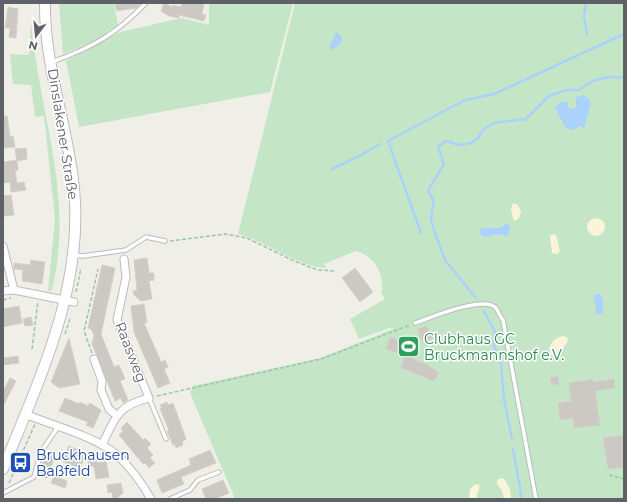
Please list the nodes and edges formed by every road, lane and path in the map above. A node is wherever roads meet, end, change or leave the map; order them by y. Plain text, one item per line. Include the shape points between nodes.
1 (46, 3) edge
2 (146, 3) edge
3 (51, 62) junction
4 (165, 241) joint
5 (3, 246) edge
6 (78, 256) junction
7 (124, 259) dead end
8 (98, 269) dead end
9 (336, 271) dead end
10 (14, 290) junction
11 (3, 291) edge
12 (39, 295) junction
13 (70, 301) junction
14 (70, 316) dead end
15 (415, 324) joint
16 (65, 335) dead end
17 (32, 349) dead end
18 (94, 359) joint
19 (149, 398) junction
20 (25, 414) junction
21 (116, 415) junction
22 (37, 419) junction
23 (58, 427) junction
24 (166, 439) dead end
25 (102, 445) junction
26 (3, 469) edge
27 (219, 472) dead end
28 (610, 475) dead end
29 (624, 479) edge
30 (4, 492) edge
31 (151, 499) edge
32 (170, 499) edge
33 (536, 499) edge

1 - 3 main road, Dinslakener Straße
2 - 3 lane via 118,30 101,41 69,57
3 - 6 main road, Dinslakener Straße via 74,188
4 - 6 lane via 146,237 126,250
4 - 9 path via 225,234 247,238 318,270
5 - 10 street
6 - 13 main road, Dinslakener Straße
6 - 13 path
7 - 19 street, Raasweg via 126,277 117,320
8 - 18 path via 84,331
10 - 11 street
10 - 12 street
12 - 13 street
12 - 17 path
13 - 20 main road, Dinslakener Straße
14 - 16 path
15 - 19 path via 321,359
15 - 33 lane via 470,305 485,303 495,307 502,320
18 - 21 street via 102,381 101,390 109,409
19 - 21 street via 128,405
19 - 24 lane
20 - 22 street
20 - 26 main road, Dinslakener Straße
21 - 25 street
22 - 23 street
22 - 30 path
23 - 25 street
23 - 30 lane via 42,452 34,477
25 - 31 street via 117,455 134,473
27 - 32 lane via 198,480 190,490
28 - 29 path

